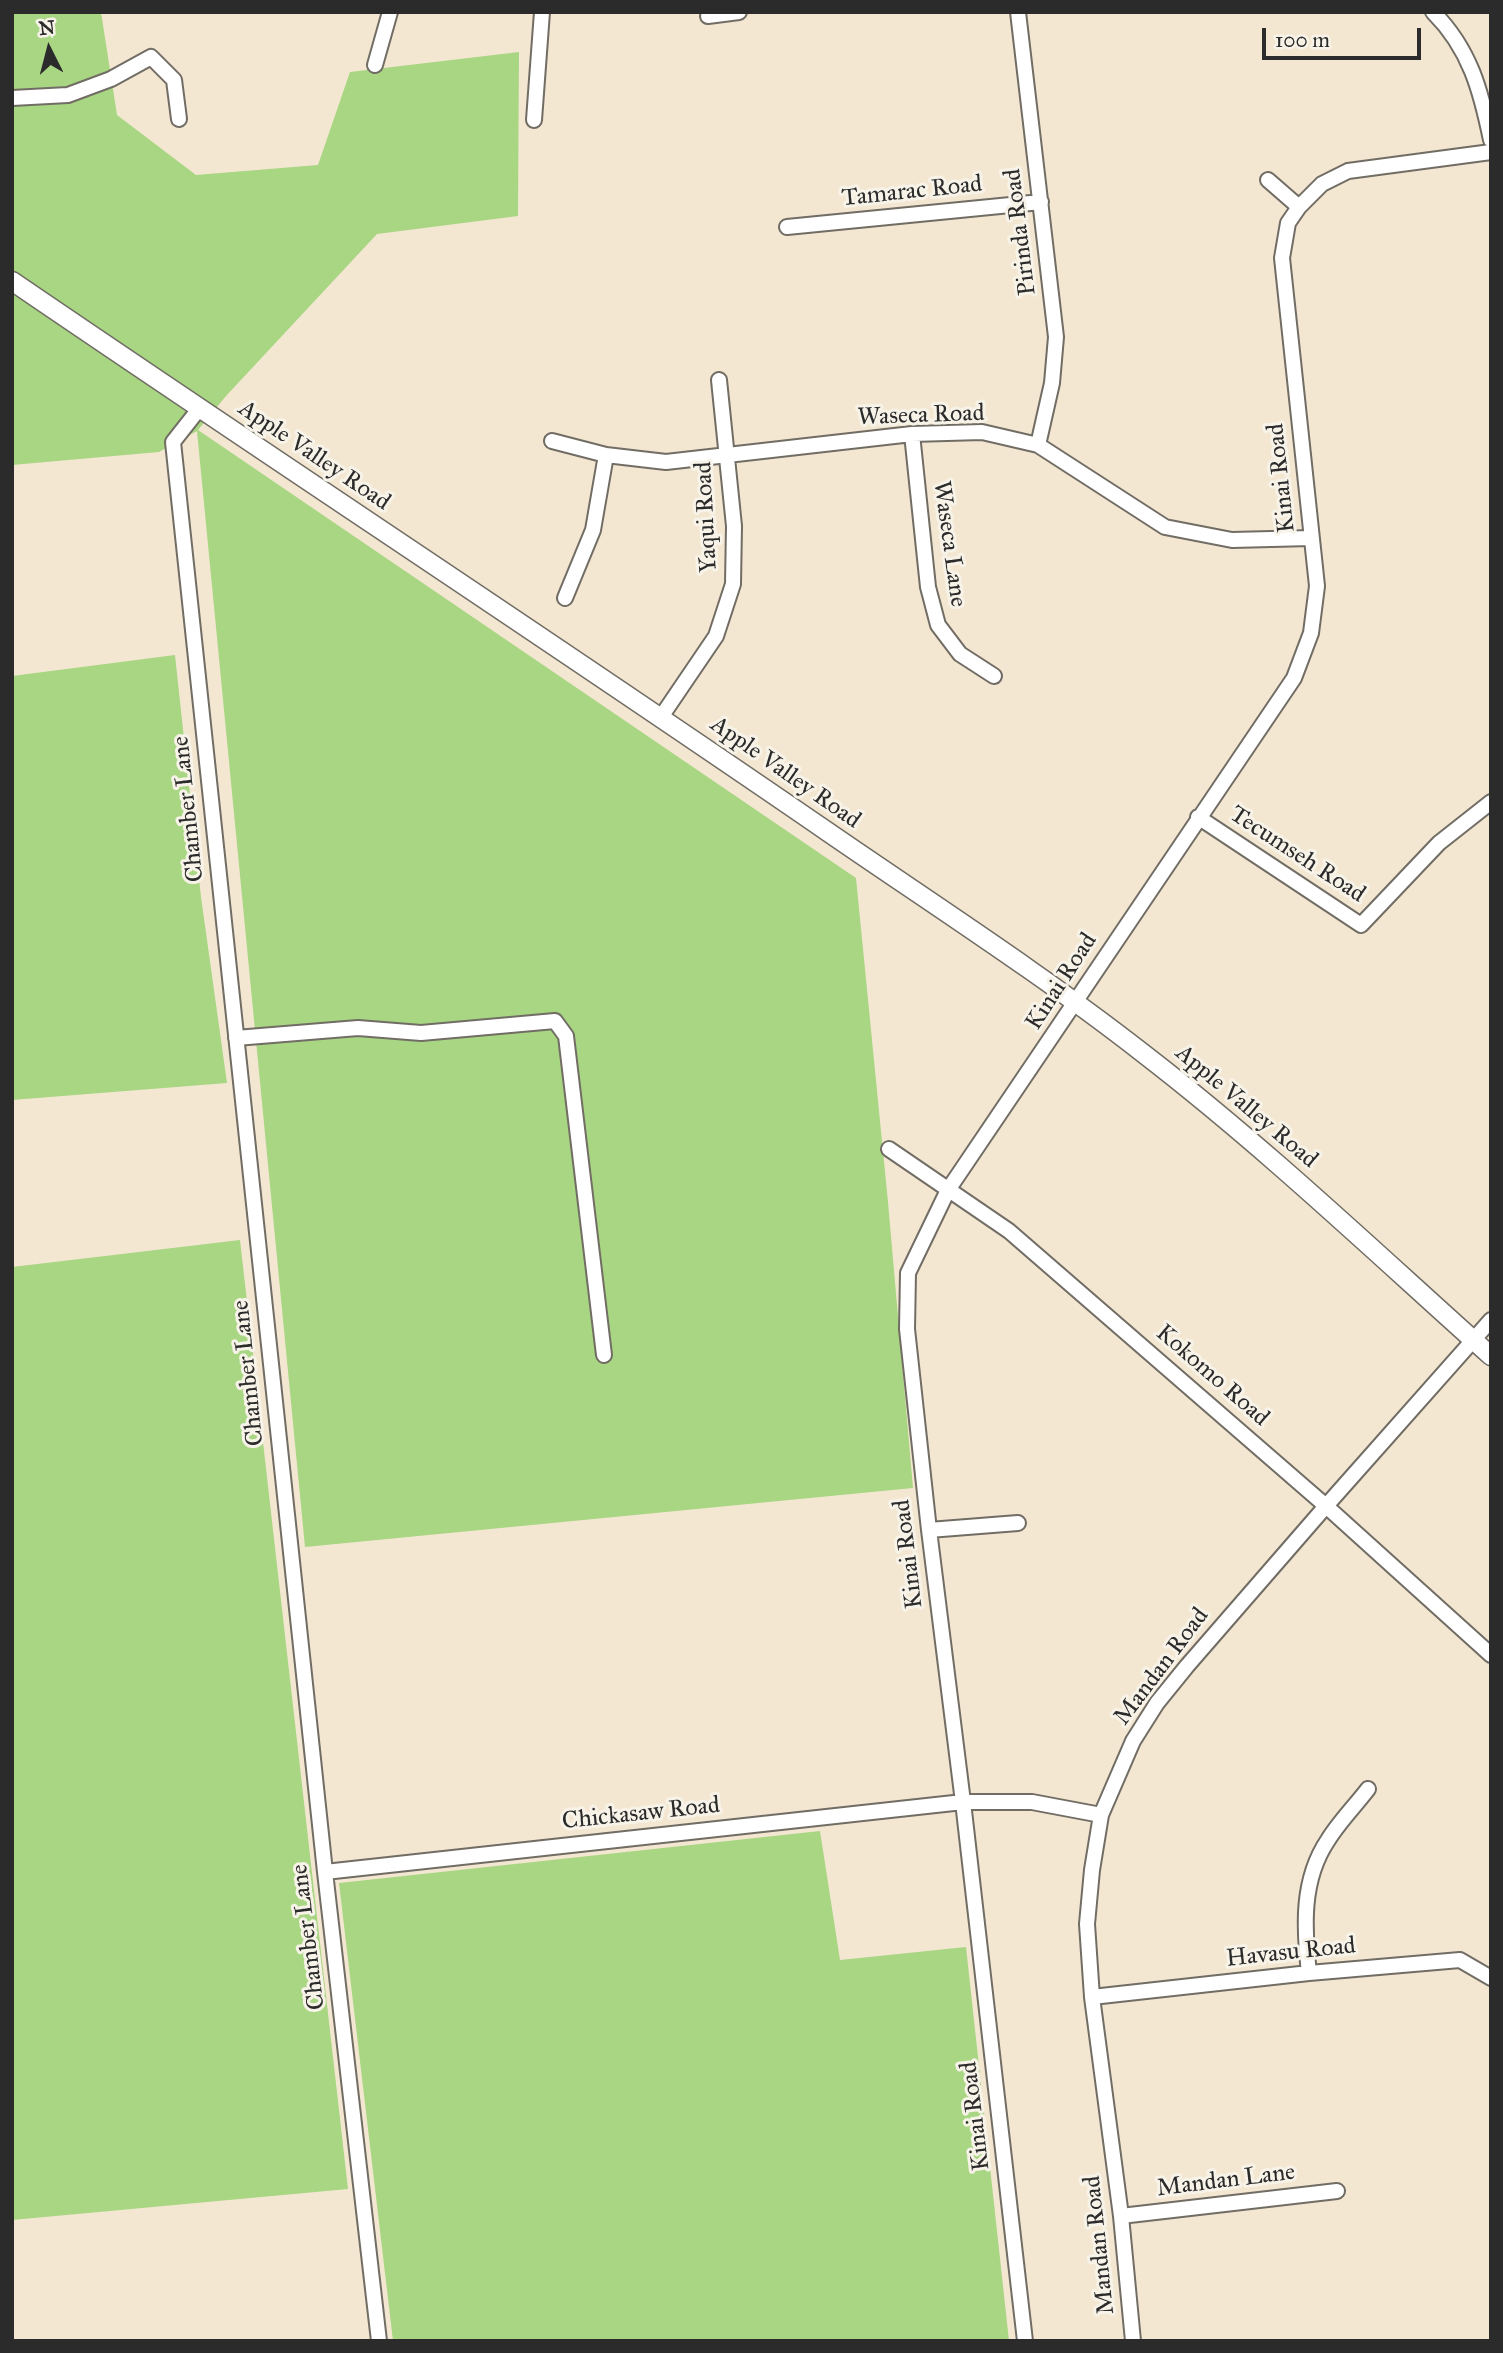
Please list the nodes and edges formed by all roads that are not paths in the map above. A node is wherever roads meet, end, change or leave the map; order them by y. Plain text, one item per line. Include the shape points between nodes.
1 (390, 12) edge
2 (542, 12) edge
3 (739, 12) edge
4 (1018, 12) edge
5 (1433, 12) edge
6 (708, 16) dead end
7 (375, 65) dead end
8 (12, 98) edge
9 (179, 119) dead end
10 (534, 120) dead end
11 (1491, 140) edge
12 (1491, 152) edge
13 (1268, 180) dead end
14 (1041, 202) junction
15 (1298, 207) junction
16 (787, 228) dead end
17 (12, 281) edge
18 (719, 380) dead end
19 (199, 409) junction
20 (912, 434) junction
21 (552, 442) dead end
22 (1038, 444) junction
23 (726, 454) junction
24 (606, 455) junction
25 (1311, 538) junction
26 (565, 598) dead end
27 (994, 676) dead end
28 (661, 717) junction
29 (1491, 802) edge
30 (1198, 817) junction
31 (1076, 1004) junction
32 (236, 1038) junction
33 (888, 1149) dead end
34 (948, 1190) junction
35 (1491, 1320) edge
36 (1474, 1341) junction
37 (604, 1355) dead end
38 (1491, 1356) edge
39 (1326, 1506) junction
40 (1018, 1523) dead end
41 (929, 1530) junction
42 (1491, 1655) edge
43 (1368, 1788) dead end
44 (963, 1802) junction
45 (1101, 1815) junction
46 (325, 1872) junction
47 (1309, 1973) junction
48 (1491, 1978) edge
49 (1092, 1997) junction
50 (1337, 2191) dead end
51 (1121, 2216) junction
52 (379, 2341) edge
53 (1025, 2341) edge
54 (1133, 2341) edge

1 - 7 street
2 - 10 street
3 - 6 street
4 - 14 street, Pirinda Road
5 - 11 street via 1464,51 1481,93
8 - 9 street via 68,95 151,57 174,80
12 - 15 street, Kinai Road via 1348,171 1322,184
13 - 15 street
14 - 16 street, Tamarac Road
14 - 22 street, Pirinda Road via 1056,337 1052,383
15 - 25 street, Kinai Road via 1288,223 1282,258
17 - 19 main road, Apple Valley Road
18 - 23 street, Yaqui Road
19 - 28 main road, Apple Valley Road
19 - 32 street, Chamber Lane via 173,442
20 - 22 street, Waseca Road via 982,432
20 - 23 street, Waseca Road
20 - 27 street, Waseca Lane via 928,587 938,625 960,654
21 - 24 street, Waseca Road
22 - 25 street, Waseca Road via 1165,527 1232,540
23 - 24 street, Waseca Road via 666,462
23 - 28 street, Yaqui Road via 734,526 733,584 716,636
24 - 26 street via 593,530
25 - 30 street, Kinai Road via 1317,586 1311,633 1294,678
28 - 31 main road, Apple Valley Road
29 - 30 street, Tecumseh Road via 1439,843 1361,925
30 - 31 street, Kinai Road
31 - 34 street, Kinai Road
31 - 36 main road, Apple Valley Road via 1204,1101
32 - 37 street via 358,1028 421,1033 555,1021 566,1036
32 - 46 street, Chamber Lane
33 - 34 street, Kokomo Road
34 - 39 street, Kokomo Road via 1009,1231
34 - 41 street, Kinai Road via 908,1273 907,1329
35 - 36 street, Mandan Road
36 - 38 main road, Apple Valley Road
36 - 39 street, Mandan Road
39 - 42 street, Kokomo Road
39 - 45 street, Mandan Road via 1157,1703 1133,1741
40 - 41 street
41 - 44 street, Kinai Road
43 - 47 street via 1326,1842 1308,1885 1305,1931
44 - 45 street via 1032,1802
44 - 46 street, Chickasaw Road
44 - 53 street, Kinai Road
45 - 49 street, Mandan Road via 1087,1924
46 - 52 street, Chamber Lane
47 - 48 street, Havasu Road via 1460,1960
47 - 49 street, Havasu Road
49 - 51 street, Mandan Road
50 - 51 street, Mandan Lane
51 - 54 street, Mandan Road

